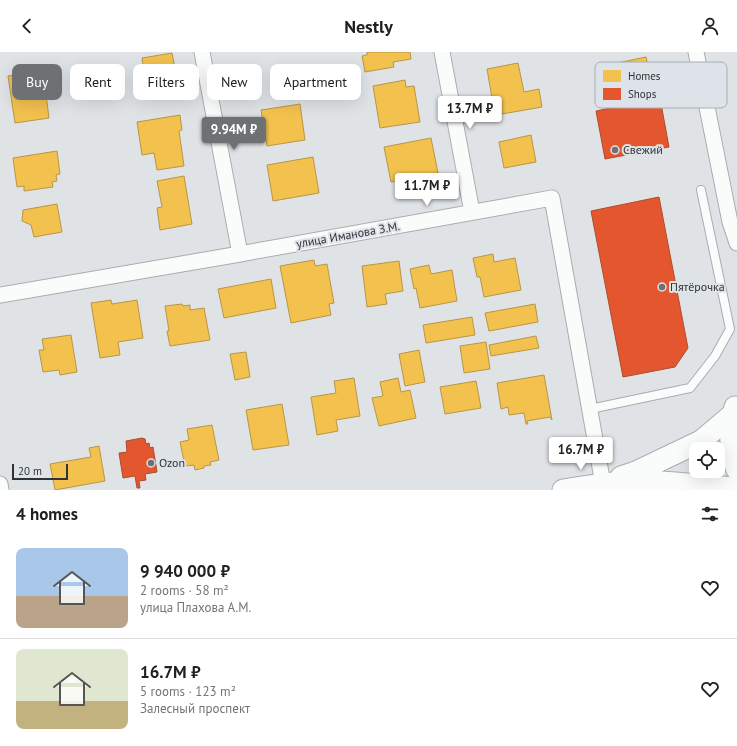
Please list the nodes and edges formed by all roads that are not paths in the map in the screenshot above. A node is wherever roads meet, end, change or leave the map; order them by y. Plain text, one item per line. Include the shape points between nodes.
1 (202, 52) edge
2 (442, 52) edge
3 (696, 52) edge
4 (698, 62) edge
5 (707, 108) edge
6 (701, 190) dead end
7 (472, 212) junction
8 (737, 243) edge
9 (240, 254) junction
10 (0, 295) edge
11 (735, 408) edge
12 (590, 409) junction
13 (737, 470) edge
14 (0, 484) edge
15 (603, 484) junction
16 (737, 488) edge
17 (1, 490) edge
18 (563, 490) edge

1 - 9 street
2 - 7 street
3 - 4 street
5 - 8 street via 730,222
6 - 12 lane via 730,329 715,356 690,388
7 - 9 street, улица Иманова З.М.
7 - 12 street, улица Иманова З.М. via 552,198
9 - 10 street, улица Иманова З.М.
11 - 13 main road via 731,440
11 - 15 main road via 701,441 636,472
12 - 15 street, улица Иманова З.М.
14 - 17 street
15 - 16 main road via 660,482
15 - 18 main road

